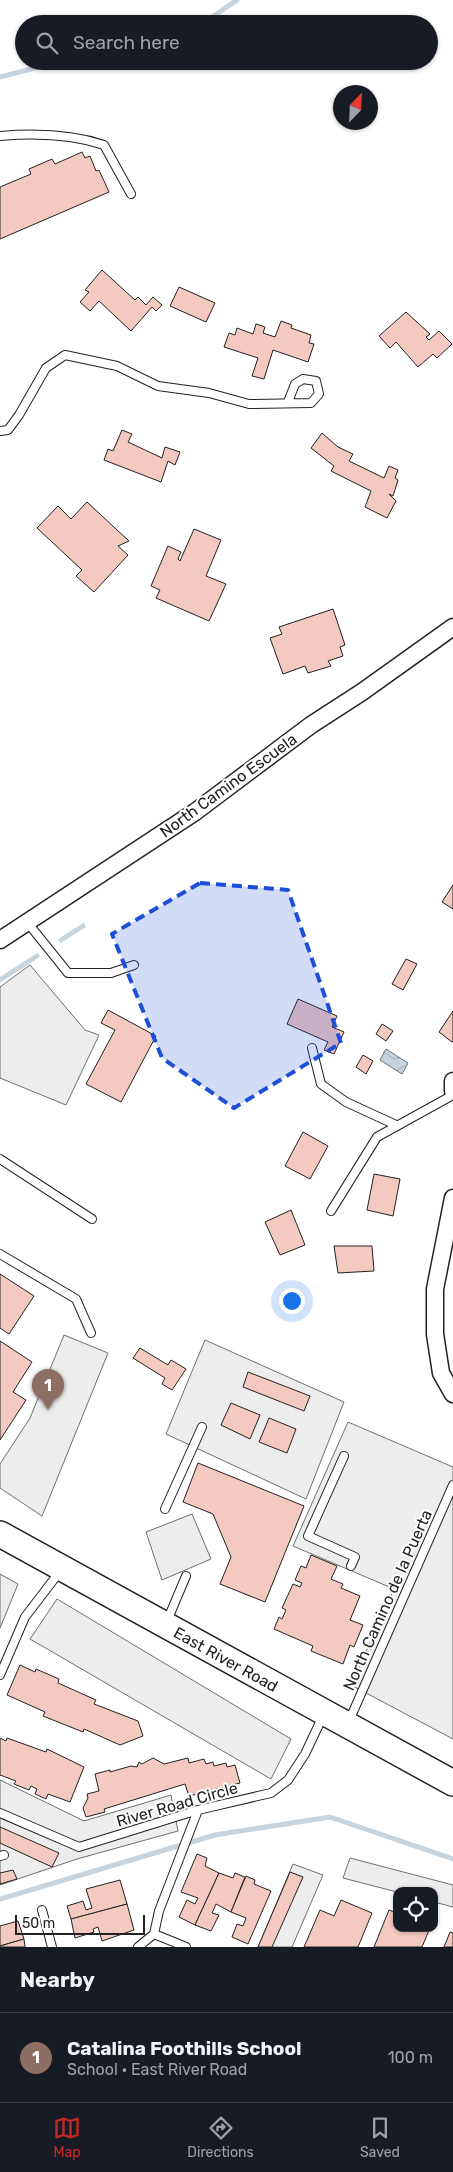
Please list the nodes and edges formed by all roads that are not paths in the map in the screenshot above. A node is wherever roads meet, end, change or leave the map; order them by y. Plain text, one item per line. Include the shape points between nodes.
1 (0, 136) edge
2 (131, 194) dead end
3 (288, 402) dead end
4 (0, 431) edge
5 (453, 626) edge
6 (27, 922) junction
7 (0, 940) edge
8 (134, 965) dead end
9 (312, 1048) dead end
10 (453, 1082) edge
11 (453, 1091) edge
12 (453, 1095) edge
13 (396, 1125) junction
14 (0, 1159) edge
15 (453, 1198) edge
16 (331, 1211) dead end
17 (92, 1219) dead end
18 (0, 1254) edge
19 (91, 1333) dead end
20 (453, 1394) edge
21 (202, 1427) dead end
22 (344, 1456) dead end
23 (453, 1485) edge
24 (165, 1509) dead end
25 (0, 1534) edge
26 (351, 1566) dead end
27 (62, 1568) junction
28 (186, 1576) dead end
29 (166, 1625) junction
30 (0, 1675) edge
31 (324, 1712) junction
32 (347, 1725) junction
33 (453, 1783) edge
34 (198, 1810) junction
35 (0, 1813) edge
36 (42, 1910) dead end
37 (154, 1934) junction
38 (52, 1947) edge
39 (138, 1947) edge
40 (186, 1947) edge

1 - 2 lane via 25,134 83,138 104,144
3 - 4 lane via 249,404 209,393 158,386 117,366 64,355 46,368 8,430
5 - 6 street, North Camino Escuela via 311,725 196,812
6 - 7 street, North Camino Escuela
6 - 8 lane via 68,972 111,973
9 - 13 lane via 321,1084 346,1102
10 - 11 street
12 - 13 lane
13 - 16 lane via 377,1137
14 - 17 lane
15 - 20 street via 435,1289 435,1334 441,1373
18 - 19 lane via 76,1299
21 - 24 lane
22 - 26 lane via 308,1536 355,1557
23 - 32 lane, North Camino de la Puerta
25 - 27 main road, East River Road
27 - 29 main road, East River Road
27 - 30 lane via 25,1617
28 - 29 lane
29 - 31 main road, East River Road
31 - 32 main road, East River Road
31 - 34 lane, River Road Circle via 306,1754 288,1780 271,1793
32 - 33 main road, East River Road
34 - 35 lane, River Road Circle via 79,1847
34 - 37 lane via 159,1911
36 - 38 lane
37 - 39 lane
37 - 40 lane

